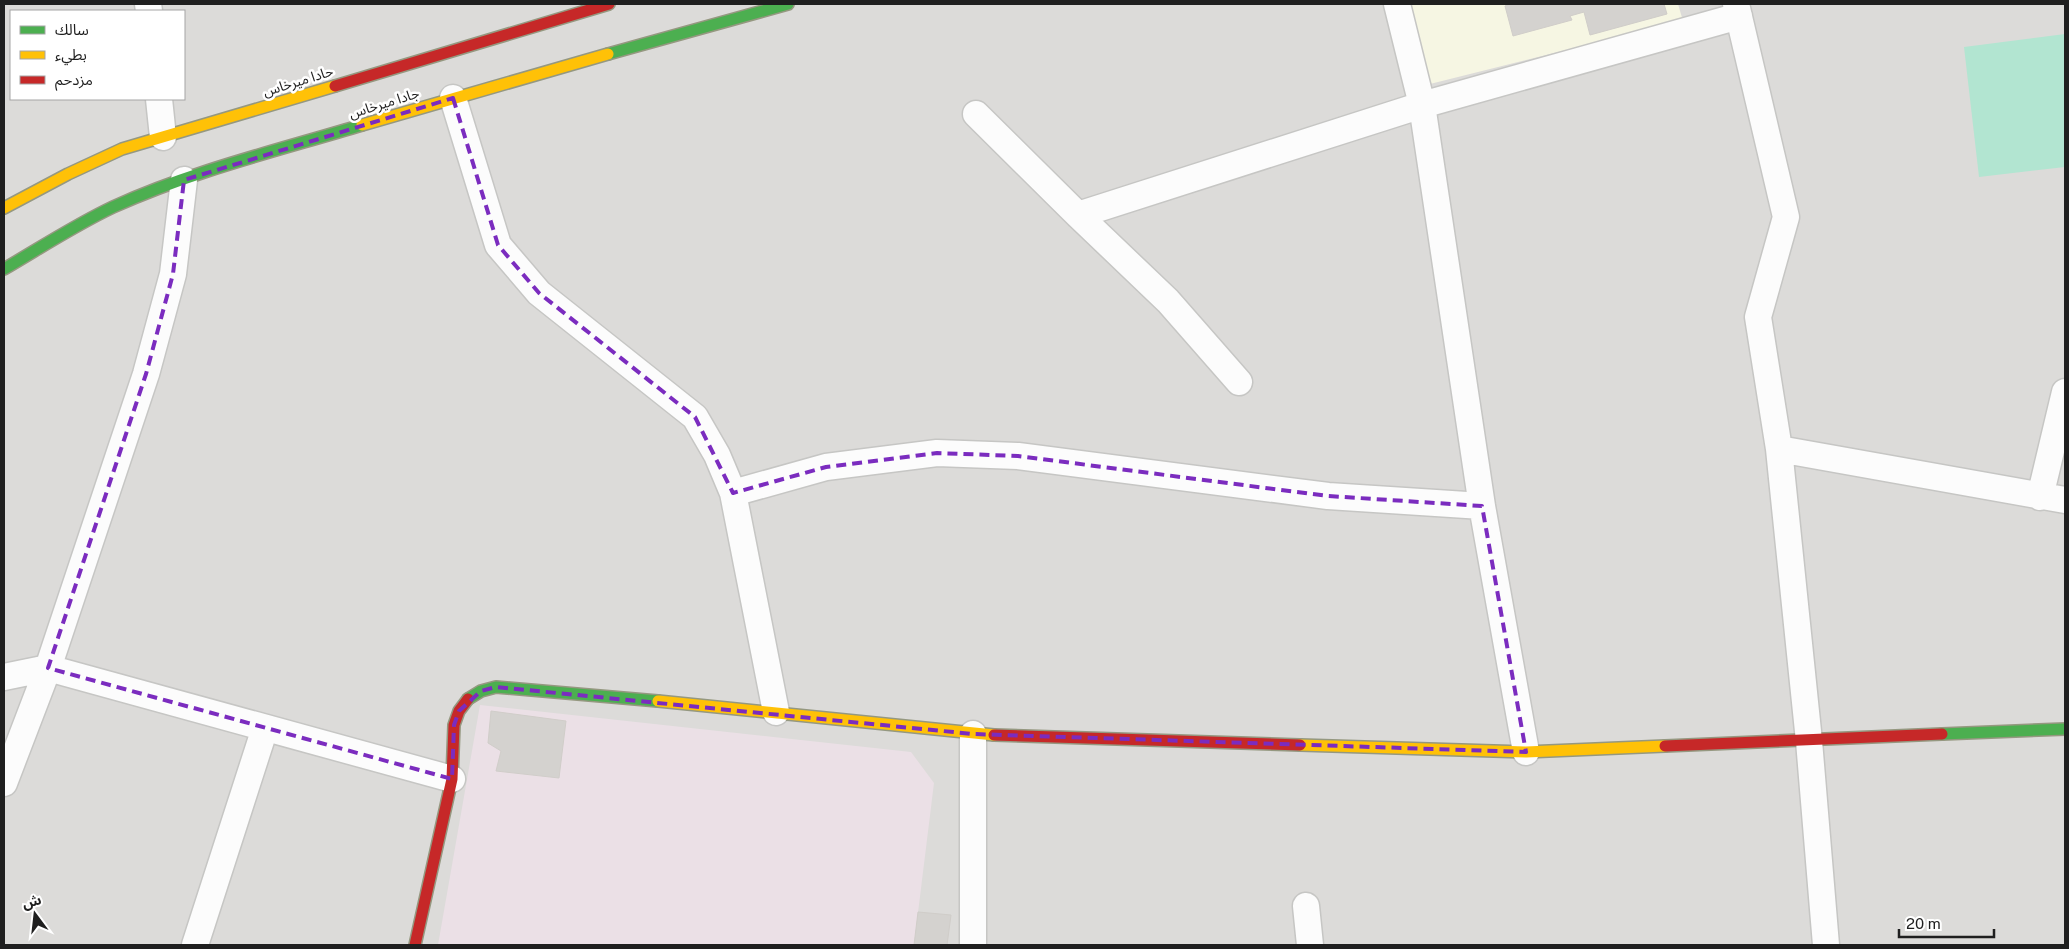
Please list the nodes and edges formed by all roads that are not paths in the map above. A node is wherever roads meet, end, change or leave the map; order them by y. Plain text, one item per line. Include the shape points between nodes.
1 (609, 4) edge
2 (788, 4) edge
3 (1397, 4) edge
4 (1738, 10) edge
5 (453, 98) junction
6 (158, 100) edge
7 (1422, 104) junction
8 (976, 114) dead end
9 (163, 137) junction
10 (184, 180) junction
11 (4, 208) edge
12 (1078, 215) junction
13 (4, 268) edge
14 (1239, 382) dead end
15 (2065, 392) edge
16 (1779, 449) junction
17 (733, 493) junction
18 (2040, 497) junction
19 (2065, 500) edge
20 (1482, 506) junction
21 (48, 668) junction
22 (4, 678) edge
23 (776, 712) junction
24 (265, 728) junction
25 (2065, 729) edge
26 (973, 734) junction
27 (1809, 741) junction
28 (1526, 752) junction
29 (452, 779) junction
30 (4, 783) edge
31 (1306, 906) dead end
32 (195, 945) edge
33 (416, 945) edge
34 (973, 945) edge
35 (1310, 945) edge
36 (1826, 945) edge

1 - 9 street, حادا ميرخاس
2 - 5 street, جادا ميرخاس
3 - 7 street
4 - 7 street
4 - 16 street via 1786,216 1758,317
5 - 10 street, جادا ميرخاس
5 - 17 street via 498,245 539,293 695,417 717,455
6 - 9 street
7 - 12 street
7 - 20 street
8 - 12 street
9 - 11 street, حادا ميرخاس via 122,149
10 - 13 street, جادا ميرخاس via 114,207
10 - 21 street via 173,274 146,374
12 - 14 street via 1168,301
15 - 18 street
16 - 18 street
16 - 27 street
17 - 20 street via 826,467 937,453 1018,456 1328,496
17 - 23 street
18 - 19 street
20 - 28 street
21 - 22 street
21 - 24 street
21 - 30 street
23 - 26 street
23 - 29 street via 496,687 468,699 459,711 454,725
24 - 29 street
24 - 32 street
25 - 27 street
26 - 28 street
26 - 34 street
27 - 28 street
27 - 36 street
29 - 33 street
31 - 35 street

